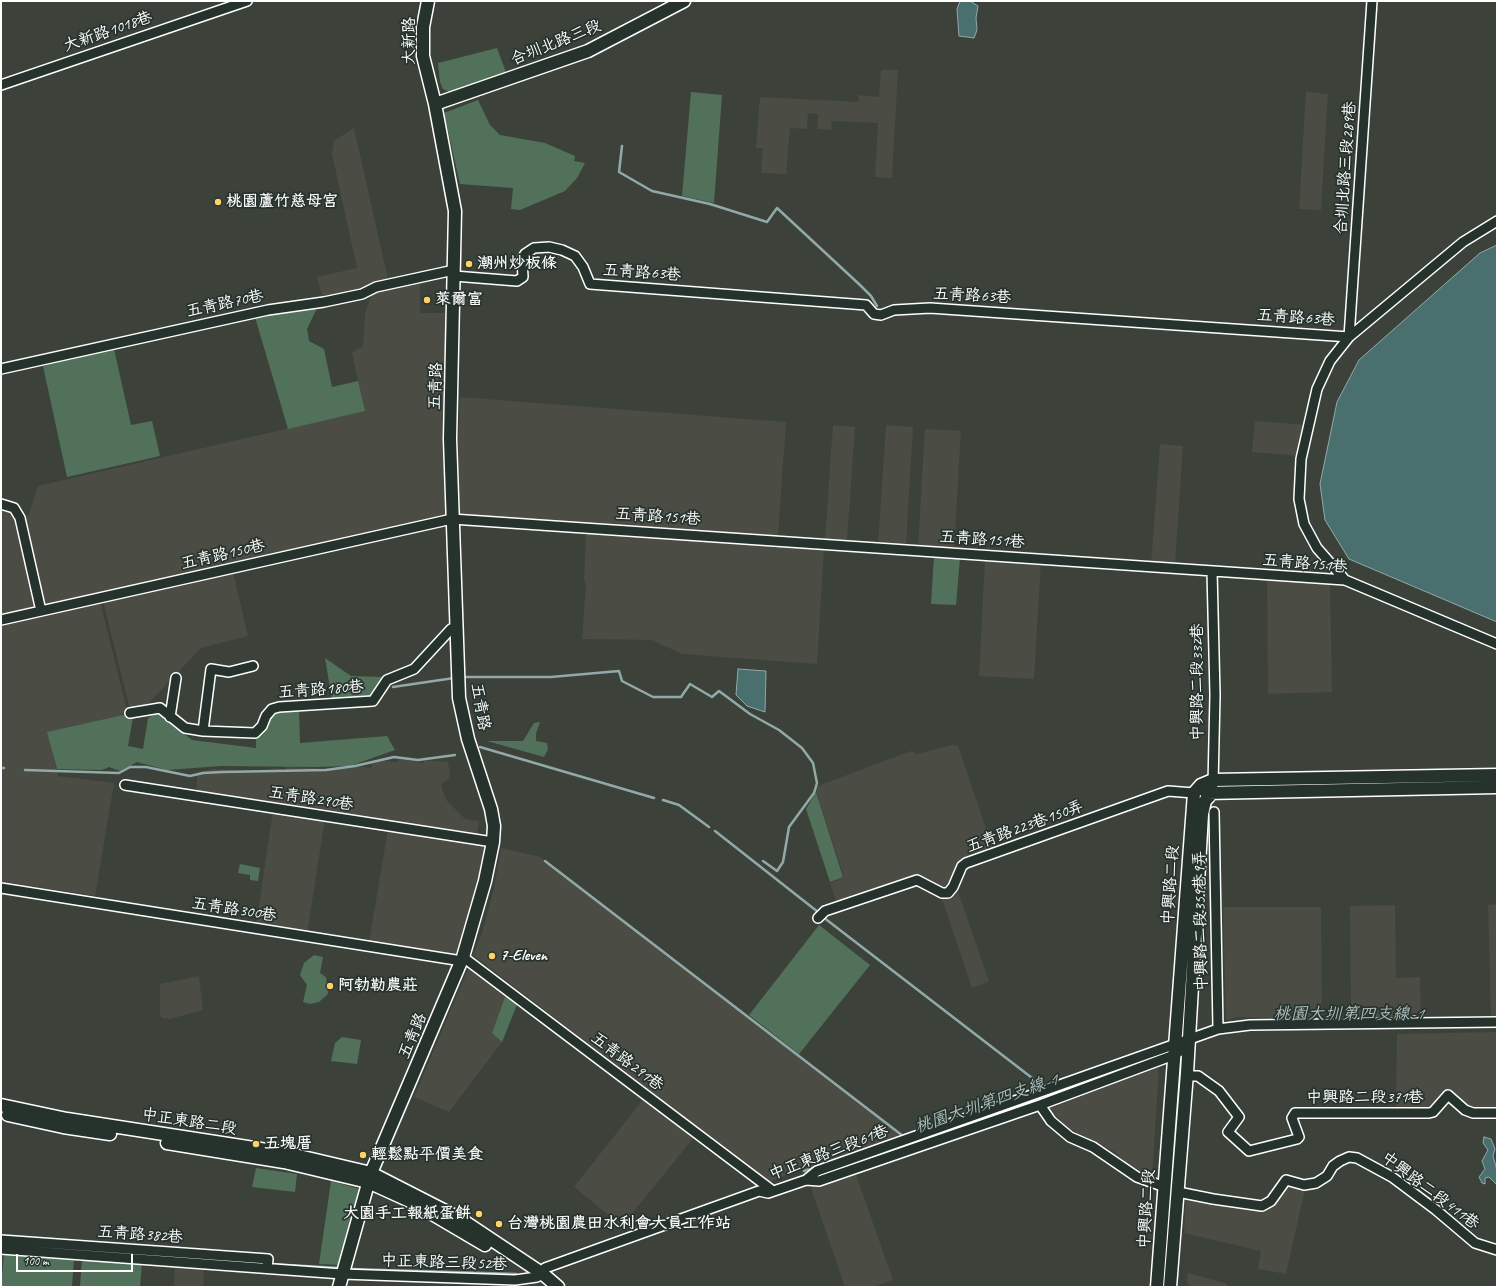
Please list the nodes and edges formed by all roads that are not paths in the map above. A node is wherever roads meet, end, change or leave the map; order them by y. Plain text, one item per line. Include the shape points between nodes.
1 (247, 1) edge
2 (428, 1) edge
3 (684, 1) edge
4 (1372, 1) edge
5 (1, 85) edge
6 (435, 104) junction
7 (1497, 221) edge
8 (454, 273) junction
9 (1349, 338) junction
10 (1, 368) edge
11 (1, 504) edge
12 (452, 519) junction
13 (1212, 571) junction
14 (1345, 580) junction
15 (41, 611) junction
16 (1, 620) edge
17 (458, 628) junction
18 (1497, 644) edge
19 (253, 666) dead end
20 (176, 678) dead end
21 (130, 713) dead end
22 (170, 717) junction
23 (202, 731) junction
24 (1497, 775) edge
25 (1456, 776) junction
26 (1213, 780) junction
27 (125, 785) dead end
28 (1457, 788) junction
29 (1497, 788) edge
30 (1214, 792) junction
31 (1194, 793) junction
32 (1214, 812) dead end
33 (493, 842) junction
34 (1, 888) edge
35 (818, 918) dead end
36 (462, 959) junction
37 (1497, 1022) edge
38 (1218, 1029) junction
39 (1190, 1041) junction
40 (1174, 1050) junction
41 (1187, 1073) junction
42 (1, 1105) edge
43 (1040, 1105) junction
44 (1, 1113) edge
45 (1497, 1113) edge
46 (370, 1178) junction
47 (806, 1180) junction
48 (1165, 1187) junction
49 (773, 1191) junction
50 (1178, 1192) junction
51 (1, 1240) edge
52 (1, 1249) edge
53 (1497, 1250) edge
54 (268, 1268) junction
55 (342, 1274) junction
56 (540, 1276) junction
57 (339, 1287) edge
58 (548, 1287) edge
59 (558, 1287) edge
60 (1157, 1287) edge
61 (1170, 1287) edge

1 - 5 street, 大新路1018巷
2 - 6 street, 大新路 via 423,27 423,56
3 - 6 street, 合圳北路三段 via 588,51
4 - 9 street, 合圳北路三段289巷
6 - 8 street, 五青路 via 455,211
7 - 9 street, 五青路63巷 via 1463,242
8 - 9 street, 五青路63巷 via 517,281 523,277 522,259 525,254 534,248 549,247 575,256 590,284 866,305 874,314 881,315 894,310 930,308
8 - 10 street, 五青路70巷 via 376,287 362,294 268,310
8 - 12 street, 五青路 via 450,439
9 - 14 street via 1330,361 1317,388 1301,459 1299,499 1304,524 1317,548
11 - 15 street via 14,508 20,518
12 - 13 street, 五青路151巷
12 - 15 street, 五青路150巷
12 - 17 street, 五青路
13 - 14 street, 五青路151巷
13 - 26 street, 中興路二段332巷 via 1215,695
14 - 18 street, 五青路151巷
15 - 16 street, 五青路150巷
17 - 23 street, 五青路180巷 via 451,629 414,669 387,680 373,701 279,707 272,709 256,733
17 - 33 street, 五青路 via 459,698 468,739 491,809
19 - 23 street via 229,672 211,669
20 - 22 street
21 - 22 street, 五青路180巷 via 160,708
22 - 23 street, 五青路180巷 via 185,728
24 - 25 street
25 - 26 street
25 - 28 street
26 - 30 street, 中興路二段332巷
26 - 31 street via 1201,785
27 - 33 street, 五青路290巷
28 - 29 street
28 - 30 street
30 - 31 street
30 - 39 street, 中興路二段 via 1205,801 1202,814
31 - 35 street, 五青路223巷150弄 via 1168,791 966,863 948,893 942,893 917,880 825,911
31 - 40 street, 中興路二段
32 - 38 street, 中興路二段359巷9弄
33 - 36 street, 五青路
34 - 36 street, 五青路300巷
36 - 46 street, 五青路
36 - 49 street, 五青路291巷
37 - 38 street via 1250,1024
38 - 39 street
39 - 40 street
39 - 41 street, 中興路二段
40 - 43 street
40 - 47 street, 中正東路三段61巷 via 817,1171
40 - 48 street, 中興路二段
41 - 45 street, 中興路二段371巷 via 1198,1076 1218,1091 1239,1117 1228,1132 1249,1151 1297,1139 1299,1137 1292,1118 1295,1113 1429,1113 1433,1112 1448,1095 1469,1111
41 - 50 street, 中興路二段
42 - 46 street, 中正東路二段 via 67,1119 286,1153
43 - 47 street via 819,1182
43 - 48 street via 1051,1121 1070,1136 1093,1147 1137,1177
44 - 46 street, 中正東路二段 via 63,1127
46 - 55 street, 五青路
46 - 56 street
47 - 49 street, 中正東路三段61巷
48 - 50 street
48 - 60 street, 中興路二段
49 - 56 street, 中正東路三段61巷 via 759,1191 545,1268
50 - 53 street, 中興路二段411巷 via 1262,1206 1271,1201 1286,1180 1304,1185 1316,1183 1327,1176 1333,1166 1340,1161 1349,1157 1357,1158 1392,1177 1475,1243
50 - 61 street, 中興路二段
51 - 54 street, 五青路382巷 via 268,1259
52 - 54 street, 五青路382巷
54 - 55 street, 五青路382巷
55 - 56 street, 中正東路三段52巷 via 515,1280
55 - 57 street, 五青路
56 - 58 street
56 - 59 street

